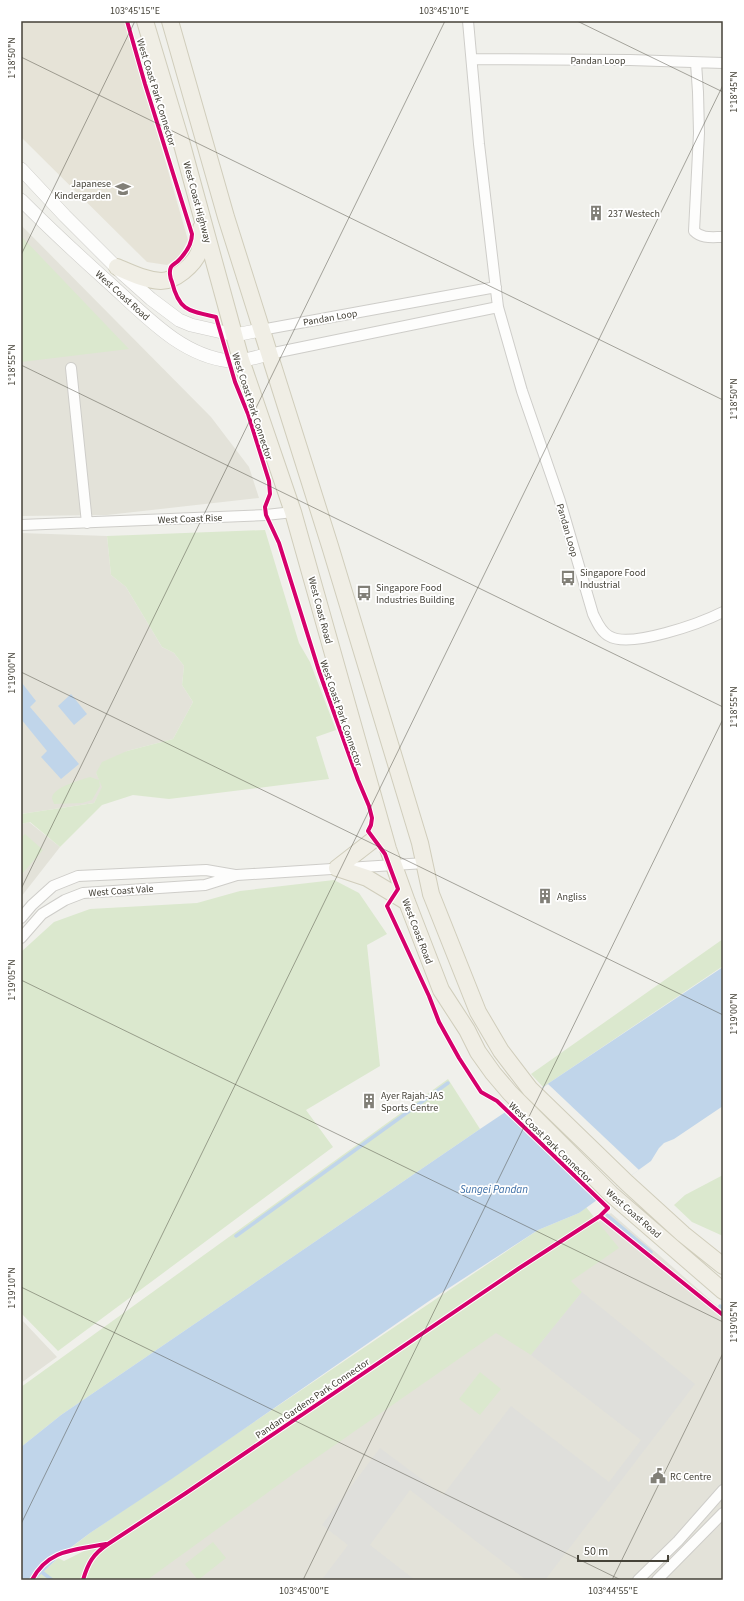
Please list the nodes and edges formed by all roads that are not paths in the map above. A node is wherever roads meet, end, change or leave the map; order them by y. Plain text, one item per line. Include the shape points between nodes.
1 (145, 21) edge
2 (170, 21) edge
3 (468, 21) edge
4 (472, 59) junction
5 (696, 63) junction
6 (723, 63) edge
7 (21, 169) edge
8 (21, 200) edge
9 (200, 209) junction
10 (723, 238) edge
11 (117, 267) junction
12 (496, 287) junction
13 (498, 307) junction
14 (261, 330) junction
15 (235, 335) junction
16 (269, 354) junction
17 (241, 360) junction
18 (71, 368) dead end
19 (293, 512) junction
20 (87, 523) junction
21 (21, 525) edge
22 (723, 612) edge
23 (382, 829) junction
24 (424, 863) junction
25 (394, 865) junction
26 (337, 868) junction
27 (237, 875) junction
28 (407, 902) junction
29 (21, 918) edge
30 (21, 938) edge
31 (723, 1266) edge
32 (723, 1291) edge
33 (723, 1490) edge
34 (723, 1513) edge
35 (638, 1580) edge
36 (657, 1580) edge

1 - 9 main road, West Coast Highway
2 - 14 main road
3 - 4 street, Pandan Loop
4 - 5 street, Pandan Loop
4 - 12 street, Pandan Loop
5 - 6 street, Pandan Loop
5 - 10 street via 698,133 694,231 703,237
7 - 11 street, West Coast Road
8 - 17 street, West Coast Road via 58,237 172,337 202,354 230,361
9 - 11 main road via 202,242 198,254 173,278 163,281 151,280
9 - 15 main road, West Coast Highway
11 - 15 street, West Coast Road via 146,296 178,320
12 - 13 street, Pandan Loop
12 - 14 street, Pandan Loop
13 - 16 street
13 - 22 street, Pandan Loop via 593,614 602,631 609,637 621,640 637,639 682,629
14 - 15 street, Pandan Loop
14 - 16 main road
15 - 17 main road, West Coast Highway
16 - 17 street, West Coast Road
16 - 24 main road, West Coast Road via 330,546
17 - 19 main road, West Coast Road
18 - 20 street
19 - 20 street, West Coast Rise
19 - 23 main road, West Coast Road
20 - 21 street, West Coast Rise
23 - 25 main road, West Coast Road
23 - 26 main road via 374,840
24 - 25 street, West Coast Vale
24 - 31 main road, West Coast Road via 431,894 478,1012 501,1051 530,1088 627,1183
25 - 26 street, West Coast Vale
25 - 28 main road, West Coast Road
26 - 27 street, West Coast Vale
26 - 28 main road via 367,878
27 - 29 street, West Coast Vale via 206,870 78,876 53,886
27 - 30 street, West Coast Vale via 205,885 83,893 42,914
28 - 32 main road, West Coast Road via 441,990 493,1073 611,1194
33 - 35 street via 678,1541
34 - 36 street

